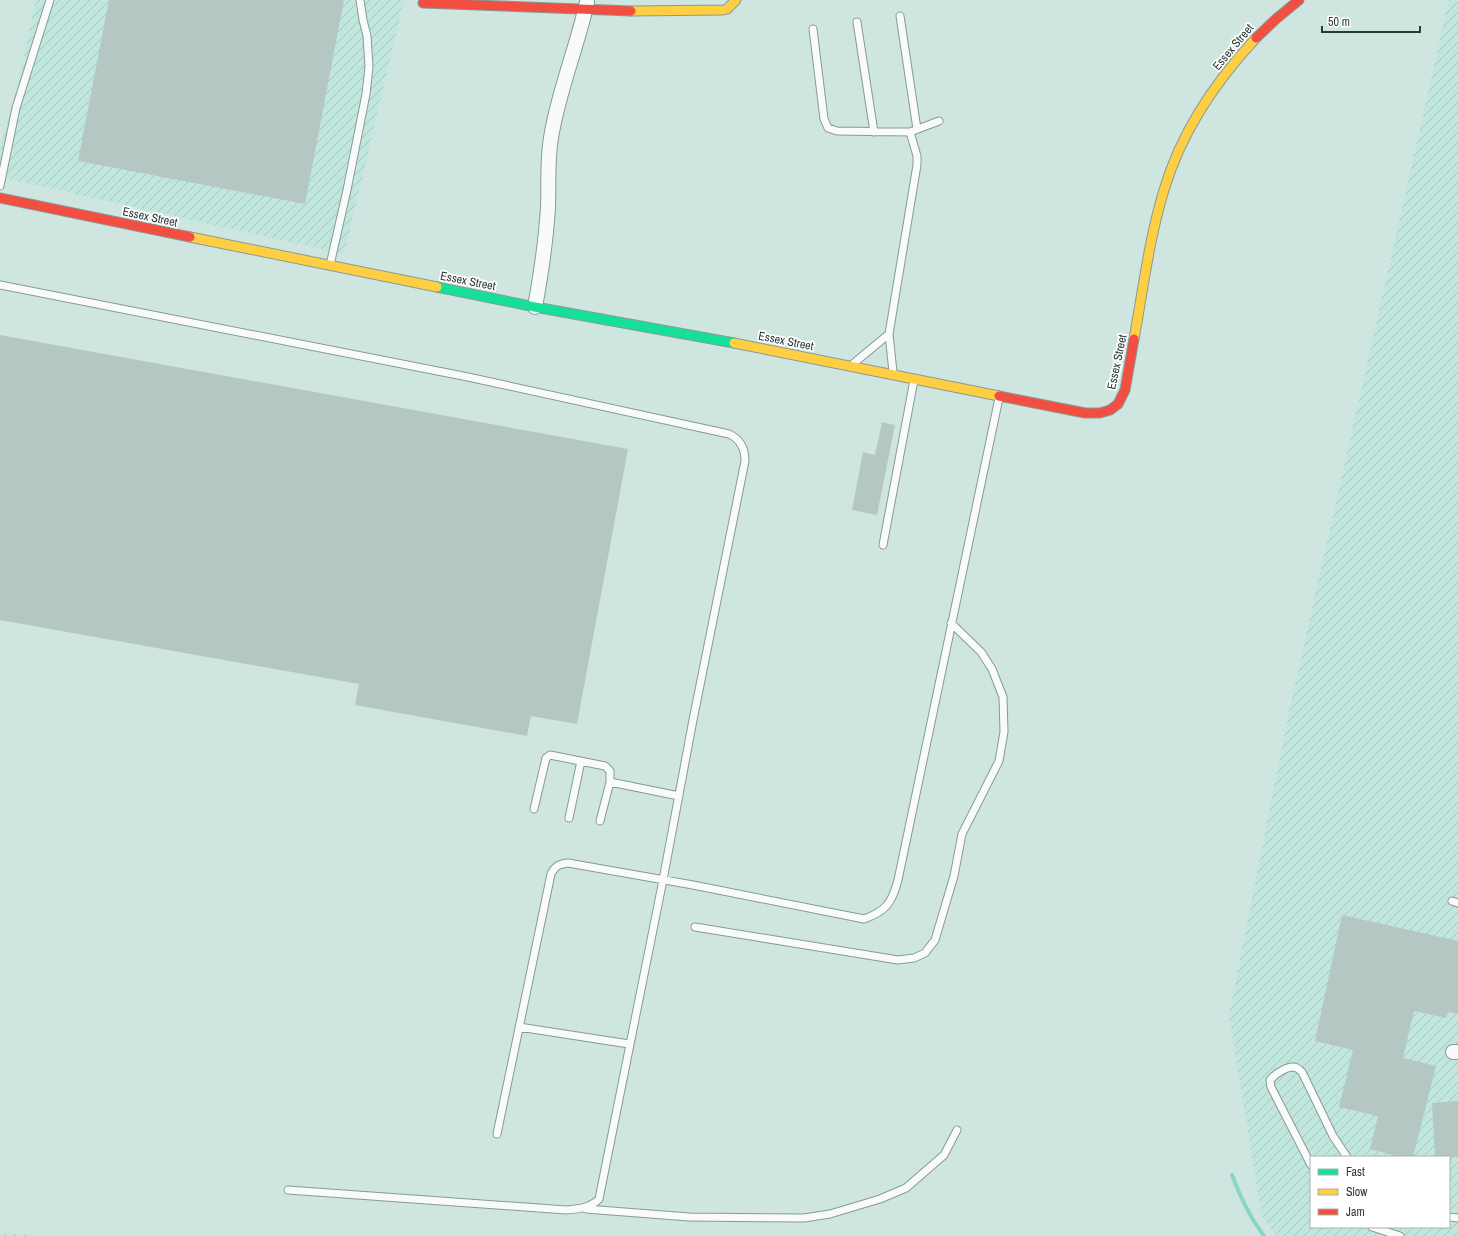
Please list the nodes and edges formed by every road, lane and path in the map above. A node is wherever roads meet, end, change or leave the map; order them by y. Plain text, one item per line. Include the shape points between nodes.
1 (50, 0) edge
2 (360, 0) edge
3 (736, 0) edge
4 (1298, 0) edge
5 (423, 3) dead end
6 (586, 5) edge
7 (900, 16) dead end
8 (857, 22) dead end
9 (813, 30) dead end
10 (940, 121) dead end
11 (914, 130) junction
12 (874, 132) junction
13 (0, 186) edge
14 (0, 198) edge
15 (330, 266) junction
16 (0, 285) edge
17 (535, 307) junction
18 (889, 334) junction
19 (851, 366) junction
20 (893, 375) junction
21 (914, 379) junction
22 (1000, 396) junction
23 (883, 545) dead end
24 (952, 624) junction
25 (581, 761) junction
26 (610, 782) junction
27 (679, 796) junction
28 (534, 809) dead end
29 (569, 818) dead end
30 (600, 821) dead end
31 (663, 880) junction
32 (695, 927) dead end
33 (519, 1027) junction
34 (629, 1044) junction
35 (957, 1130) dead end
36 (498, 1134) dead end
37 (1346, 1156) edge
38 (1310, 1163) edge
39 (288, 1190) dead end
40 (584, 1208) junction
41 (1375, 1228) edge
42 (1400, 1236) edge

1 - 13 lane via 16,108
2 - 15 lane via 367,36 369,67 366,94
3 - 6 street via 723,10
4 - 22 street, Essex Street via 1261,32 1229,69 1204,104 1179,150 1159,209 1129,375 1121,400 1105,413 1095,414
5 - 6 street
6 - 17 street via 552,134 548,160 548,207 544,252
7 - 11 lane
8 - 12 lane
9 - 12 lane via 824,119 828,128 837,131
10 - 11 lane
11 - 12 lane
11 - 18 lane via 918,165
14 - 15 street, Essex Street
15 - 17 street, Essex Street
16 - 27 lane via 468,377 729,434 738,439 745,454 745,461
17 - 19 street, Essex Street
18 - 19 lane
18 - 20 lane
19 - 20 street, Essex Street
20 - 21 street, Essex Street
21 - 22 street, Essex Street
21 - 23 lane
22 - 24 lane
24 - 31 lane via 898,880 895,891 884,909 864,919
24 - 32 lane via 981,652 992,669 1003,697 1004,732 999,761 962,834 954,876 935,940 925,953 914,958 898,960
25 - 26 lane via 608,768
25 - 28 lane via 550,755 546,758
25 - 29 lane
26 - 27 lane
26 - 30 lane
27 - 31 lane
31 - 33 lane via 568,863 554,867
31 - 34 lane
33 - 34 lane
33 - 36 lane
34 - 40 lane via 600,1199
35 - 40 lane via 944,1155 906,1188 830,1214 804,1218 697,1218
37 - 38 lane via 1333,1136 1302,1072 1297,1068 1291,1068 1275,1074 1270,1080 1271,1087
39 - 40 lane via 566,1210
41 - 42 lane

